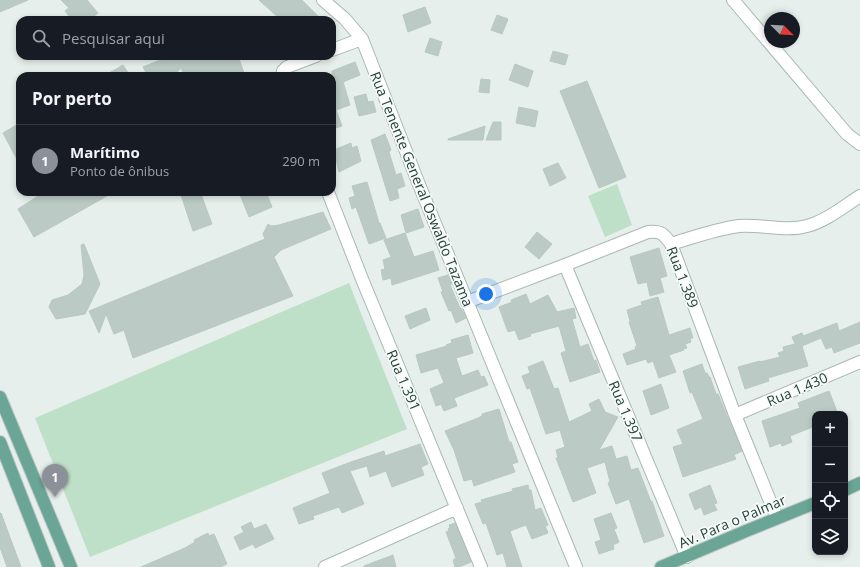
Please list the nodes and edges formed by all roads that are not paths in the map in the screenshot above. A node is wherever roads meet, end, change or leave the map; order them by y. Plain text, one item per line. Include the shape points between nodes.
1 (323, 0) edge
2 (733, 0) edge
3 (362, 39) junction
4 (336, 49) edge
5 (305, 60) edge
6 (283, 72) edge
7 (860, 144) edge
8 (330, 196) edge
9 (860, 196) edge
10 (671, 244) junction
11 (565, 266) junction
12 (467, 302) junction
13 (860, 362) edge
14 (0, 397) edge
15 (735, 415) junction
16 (0, 442) edge
17 (860, 483) edge
18 (848, 489) edge
19 (812, 504) edge
20 (458, 508) junction
21 (777, 518) junction
22 (687, 556) junction
23 (49, 567) edge
24 (70, 567) edge
25 (325, 567) edge
26 (481, 567) edge
27 (576, 567) edge
28 (661, 567) edge

1 - 3 street, Rua Tenente General Oswaldo Tazama via 346,19
2 - 7 street via 847,134
3 - 4 street
3 - 12 street, Rua Tenente General Oswaldo Tazama
5 - 6 street via 287,67
8 - 20 street, Rua 1.391
9 - 10 street via 818,222 806,226 740,226
10 - 11 street, Rua 1.389 via 658,231 648,232
10 - 15 street, Rua 1.389
11 - 12 street, Rua 1.389
11 - 22 street, Rua 1.397
12 - 27 street, Rua Tenente General Oswaldo Tazama
13 - 15 street, Rua 1.430
14 - 24 main road
15 - 21 street, Rua 1.389
16 - 23 main road
17 - 18 main road
19 - 21 main road, Av. Para o Palmar
20 - 25 street
20 - 26 street, Rua 1.391
21 - 22 main road, Av. Para o Palmar
22 - 28 main road, Av. Para o Palmar

